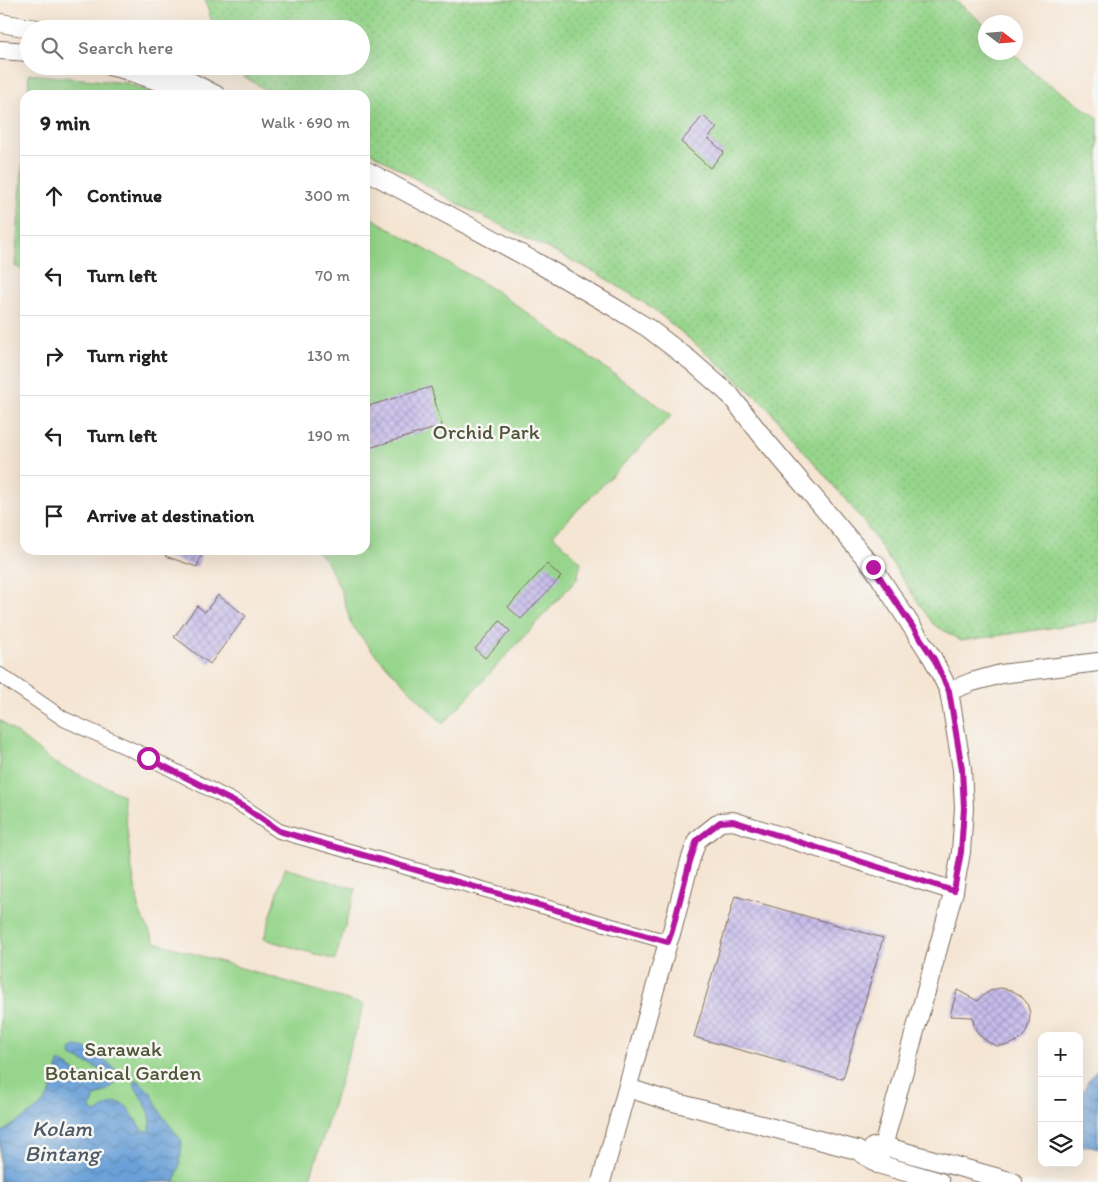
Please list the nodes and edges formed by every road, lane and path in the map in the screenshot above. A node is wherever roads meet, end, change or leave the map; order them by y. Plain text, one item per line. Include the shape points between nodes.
1 (0, 23) edge
2 (20, 26) edge
3 (0, 50) edge
4 (20, 51) edge
5 (145, 75) edge
6 (176, 75) edge
7 (194, 90) edge
8 (201, 90) edge
9 (370, 173) edge
10 (1098, 662) edge
11 (0, 674) edge
12 (949, 691) junction
13 (954, 891) junction
14 (668, 942) junction
15 (628, 1088) junction
16 (883, 1146) junction
17 (857, 1150) junction
18 (878, 1164) junction
19 (601, 1182) edge
20 (940, 1182) edge
21 (1013, 1182) edge

1 - 2 street
3 - 4 street
5 - 7 street
6 - 8 street
9 - 12 street via 534,260 648,328 730,394 873,567 934,659
10 - 12 street via 1001,674
11 - 14 street via 64,719 235,803 279,831
12 - 13 street via 958,740 964,808
13 - 14 street via 733,821 720,822 697,840
13 - 16 street
14 - 15 street
15 - 17 street
15 - 19 street
16 - 17 street
16 - 18 street
16 - 21 street
17 - 18 street
18 - 20 street

